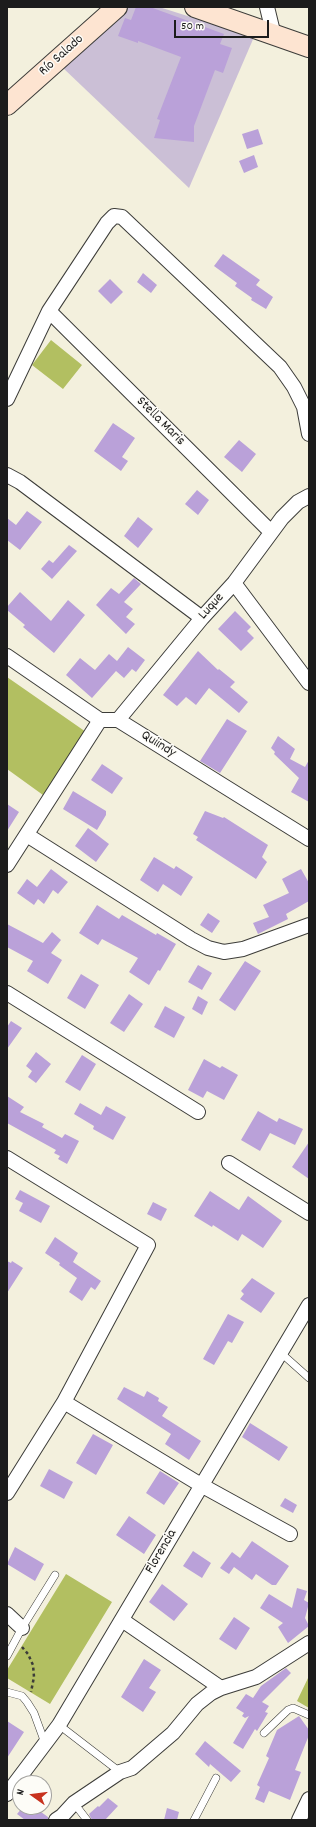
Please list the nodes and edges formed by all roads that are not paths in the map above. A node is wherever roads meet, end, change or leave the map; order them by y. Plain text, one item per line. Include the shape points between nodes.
1 (117, 7) edge
2 (195, 7) edge
3 (267, 7) edge
4 (274, 36) junction
5 (309, 47) edge
6 (7, 105) edge
7 (49, 311) junction
8 (7, 399) edge
9 (309, 434) edge
10 (7, 475) edge
11 (309, 496) edge
12 (271, 532) junction
13 (234, 583) junction
14 (202, 618) junction
15 (7, 656) edge
16 (309, 683) edge
17 (100, 720) junction
18 (118, 720) junction
19 (27, 835) junction
20 (309, 839) edge
21 (7, 865) edge
22 (309, 924) edge
23 (7, 993) edge
24 (198, 1112) dead end
25 (8, 1163) edge
26 (228, 1163) dead end
27 (309, 1213) edge
28 (309, 1305) edge
29 (281, 1353) junction
30 (309, 1378) edge
31 (64, 1402) junction
32 (201, 1485) junction
33 (7, 1493) edge
34 (290, 1534) dead end
35 (55, 1575) dead end
36 (7, 1614) edge
37 (122, 1620) junction
38 (19, 1633) junction
39 (309, 1643) edge
40 (7, 1656) edge
41 (221, 1688) junction
42 (7, 1692) edge
43 (309, 1714) edge
44 (59, 1725) junction
45 (264, 1733) dead end
46 (46, 1743) junction
47 (120, 1772) junction
48 (216, 1778) dead end
49 (7, 1794) edge
50 (309, 1798) edge
51 (74, 1803) junction
52 (56, 1820) edge
53 (87, 1820) edge
54 (194, 1820) edge
55 (299, 1820) edge

1 - 6 street, Río Salado
2 - 4 street
3 - 4 street
4 - 5 street
7 - 8 street
7 - 9 street via 107,223 114,216 122,217 280,367 304,407
7 - 12 street, Stella Maris
10 - 14 street
11 - 12 street, Luque via 293,508
12 - 13 street, Luque
13 - 14 street, Luque
13 - 16 street
14 - 18 street, Luque
15 - 17 street
17 - 18 street
17 - 19 street
18 - 20 street, Quiindy
19 - 21 street
19 - 22 street via 208,948 224,952 243,949
23 - 24 street
25 - 31 street via 148,1245
26 - 27 street
28 - 29 street, Florencia
29 - 30 lane
29 - 32 street, Florencia
31 - 32 street
31 - 33 street
32 - 34 street
32 - 37 street, Florencia
35 - 38 lane
36 - 38 street
37 - 41 street
37 - 44 street, Florencia
38 - 40 lane
39 - 41 street via 256,1677
41 - 47 street via 197,1704 173,1733 132,1768
42 - 46 lane via 22,1696 27,1702
43 - 45 lane via 293,1708 288,1710
44 - 46 street, Florencia
44 - 47 lane
46 - 49 street, Florencia
47 - 51 street
48 - 54 lane
50 - 55 street
51 - 52 street
51 - 53 lane

